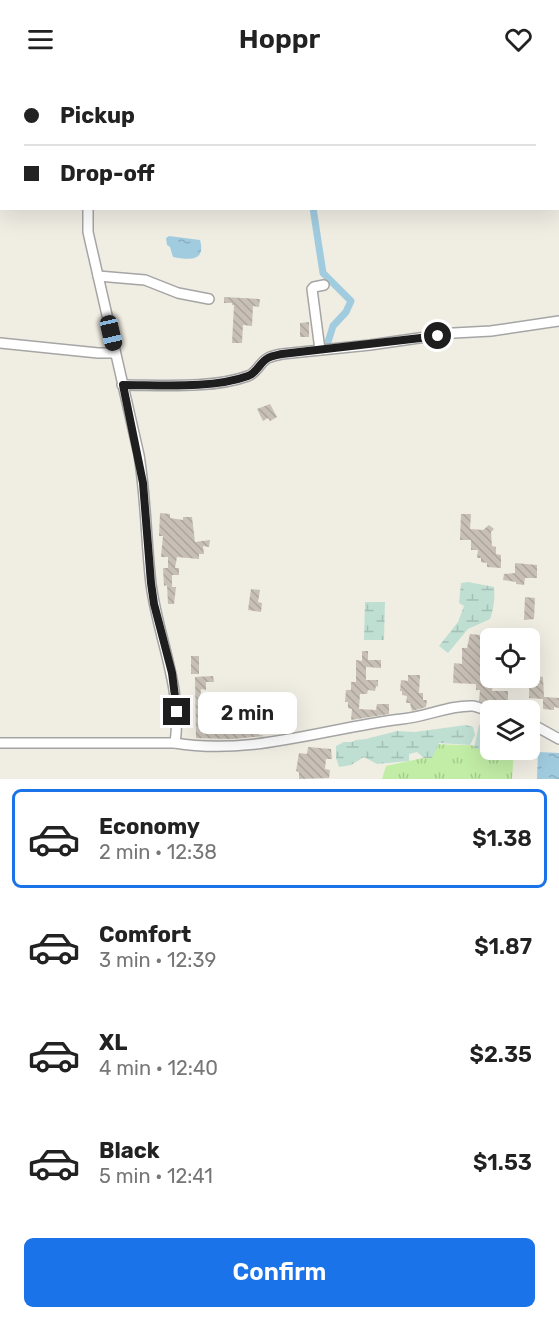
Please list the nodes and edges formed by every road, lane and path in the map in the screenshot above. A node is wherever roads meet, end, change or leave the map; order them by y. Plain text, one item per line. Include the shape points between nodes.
1 (88, 210) edge
2 (98, 276) junction
3 (324, 285) dead end
4 (209, 299) dead end
5 (559, 321) edge
6 (0, 344) edge
7 (323, 349) junction
8 (115, 353) junction
9 (123, 385) junction
10 (480, 708) edge
11 (540, 729) edge
12 (559, 739) edge
13 (0, 742) edge
14 (175, 743) junction

1 - 2 street via 88,232
2 - 4 street via 145,280 178,293
2 - 8 street
3 - 7 street via 312,289
5 - 7 street
6 - 8 street
7 - 9 street via 268,358 247,376 203,385
8 - 9 street
9 - 14 street via 143,483 154,604 175,692
10 - 14 street via 461,706 255,746
11 - 12 street
13 - 14 street

